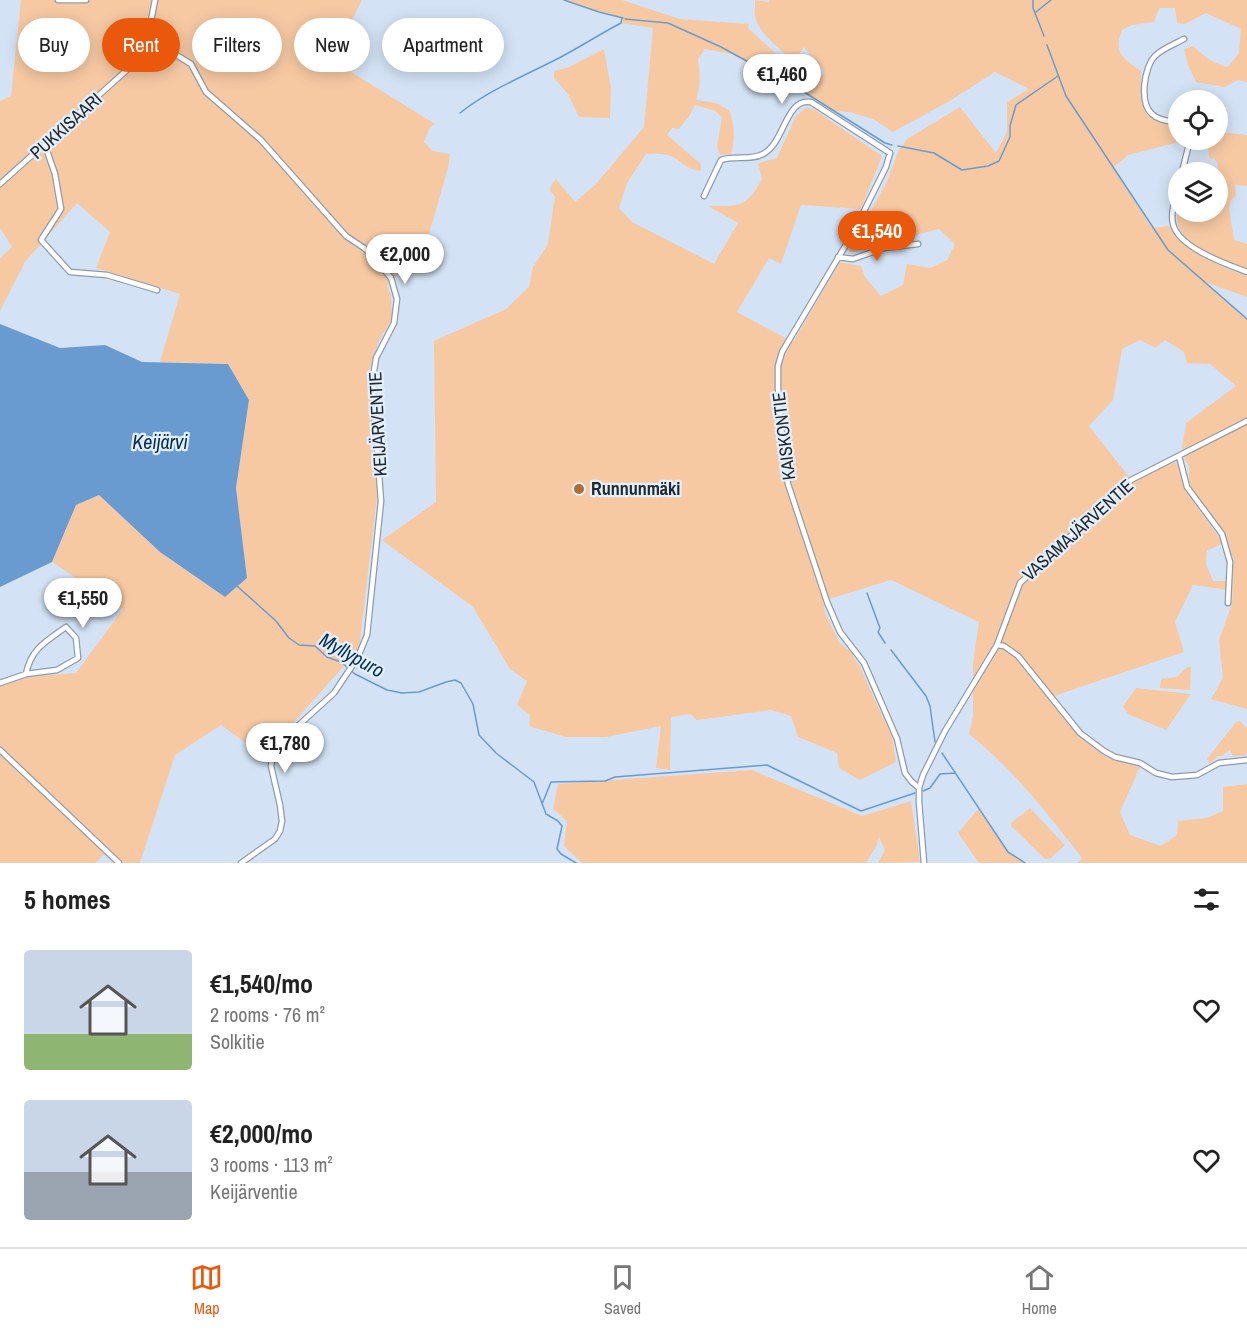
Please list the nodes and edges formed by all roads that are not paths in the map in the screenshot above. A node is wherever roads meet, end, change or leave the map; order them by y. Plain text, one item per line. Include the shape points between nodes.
1 (58, 0) edge
2 (86, 0) edge
3 (155, 0) edge
4 (152, 18) edge
5 (1184, 39) dead end
6 (180, 57) edge
7 (126, 72) edge
8 (1168, 121) edge
9 (45, 145) junction
10 (0, 184) edge
11 (704, 196) dead end
12 (1173, 222) edge
13 (918, 244) dead end
14 (838, 257) junction
15 (1247, 272) edge
16 (157, 290) dead end
17 (1247, 421) edge
18 (1179, 456) junction
19 (1228, 603) dead end
20 (997, 645) junction
21 (26, 674) junction
22 (0, 683) edge
23 (0, 750) edge
24 (1247, 760) edge
25 (920, 788) junction
26 (119, 863) edge
27 (241, 863) edge
28 (924, 863) edge

1 - 2 street
3 - 4 street
5 - 8 street via 1154,57 1145,77 1150,113
6 - 27 street, KEIJÄRVENTIE via 191,64 206,92 261,140 331,222 374,257 386,271 397,299 394,323 376,358 374,371 381,501 364,645 346,677 320,707 279,743 271,766 280,805 280,831 275,839
7 - 9 street, PUKKISAARI
9 - 10 street, PUKKISAARI
9 - 16 street via 56,174 61,209 41,240 70,273 107,275
11 - 14 street, KAISKONTIE via 721,160 754,158 770,150 795,106 811,102 890,153 870,200
12 - 15 street via 1178,233 1211,258
13 - 14 street via 884,248 854,259
14 - 25 street, KAISKONTIE via 779,359 778,388 788,484 840,632 864,663 897,739 905,773
17 - 18 street, VASAMAJÄRVENTIE
18 - 19 street via 1187,488 1222,534 1230,562
18 - 20 street, VASAMAJÄRVENTIE via 1131,480 1020,583
20 - 24 street via 1018,656 1080,733 1115,757 1172,777 1197,775 1219,763
20 - 25 street, VASAMAJÄRVENTIE via 945,731
21 - 21 street via 57,670 78,658 76,638 66,627 38,647
21 - 22 street
23 - 26 street
25 - 28 street, VASAMAJÄRVENTIE

